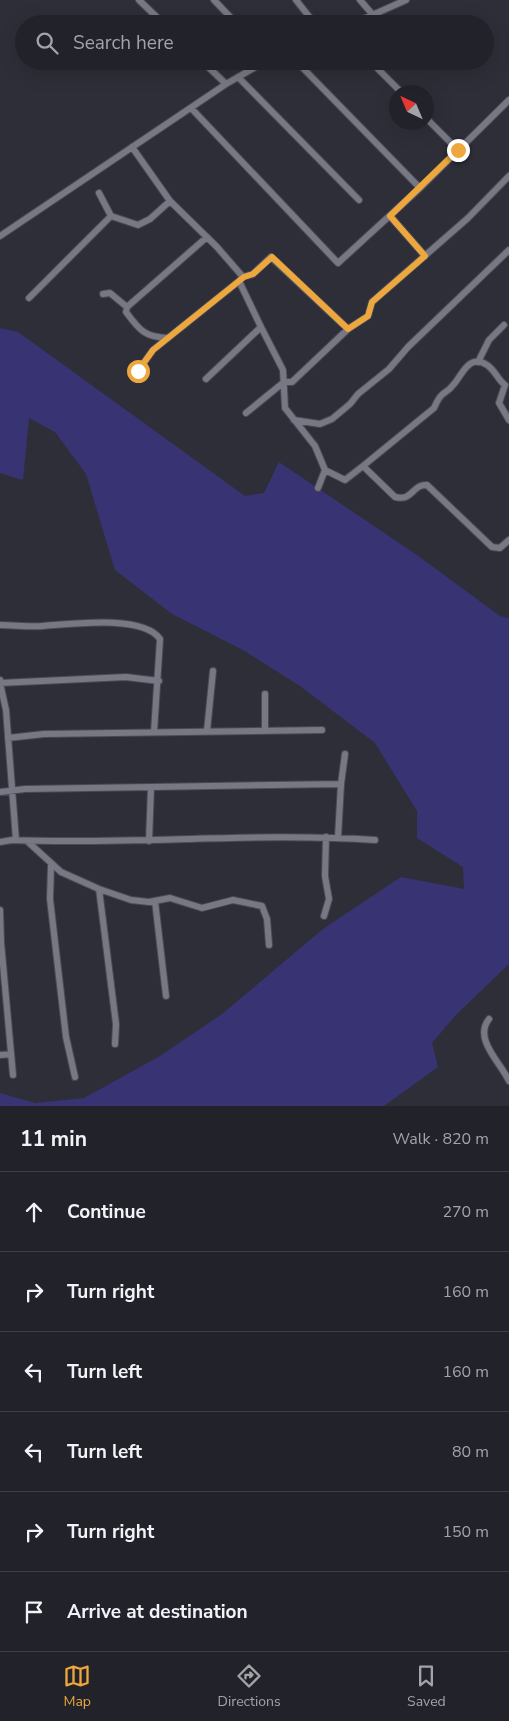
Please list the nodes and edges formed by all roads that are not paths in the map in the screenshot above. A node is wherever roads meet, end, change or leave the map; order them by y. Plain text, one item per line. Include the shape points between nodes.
1 (139, 0) edge
2 (214, 0) edge
3 (296, 0) edge
4 (360, 0) edge
5 (406, 0) edge
6 (373, 14) joint
7 (155, 15) edge
8 (228, 15) edge
9 (307, 15) edge
10 (211, 70) edge
11 (251, 70) edge
12 (305, 70) edge
13 (379, 70) edge
14 (238, 78) junction
15 (226, 84) junction
16 (394, 85) edge
17 (509, 100) edge
18 (191, 108) junction
19 (434, 126) edge
20 (132, 147) junction
21 (458, 150) junction
22 (509, 176) edge
23 (420, 188) junction
24 (100, 193) dead end
25 (359, 200) dead end
26 (170, 201) junction
27 (112, 216) junction
28 (390, 216) junction
29 (0, 236) edge
30 (207, 237) junction
31 (509, 250) edge
32 (425, 256) junction
33 (241, 279) junction
34 (103, 294) dead end
35 (29, 298) dead end
36 (127, 307) junction
37 (504, 325) dead end
38 (261, 327) junction
39 (348, 329) junction
40 (168, 338) junction
41 (478, 362) junction
42 (138, 371) dead end
43 (206, 379) dead end
44 (284, 382) junction
45 (507, 385) edge
46 (246, 413) dead end
47 (294, 420) junction
48 (509, 420) edge
49 (363, 466) junction
50 (326, 470) junction
51 (318, 488) dead end
52 (509, 540) edge
53 (0, 625) edge
54 (213, 671) dead end
55 (159, 681) junction
56 (0, 682) edge
57 (265, 694) dead end
58 (265, 730) junction
59 (322, 730) dead end
60 (154, 732) junction
61 (207, 732) junction
62 (8, 738) junction
63 (345, 754) dead end
64 (341, 784) junction
65 (151, 787) junction
66 (14, 791) junction
67 (0, 792) edge
68 (326, 836) junction
69 (338, 837) junction
70 (16, 840) junction
71 (375, 840) dead end
72 (27, 841) junction
73 (149, 841) junction
74 (0, 842) edge
75 (51, 864) junction
76 (99, 889) junction
77 (155, 900) junction
78 (0, 910) edge
79 (324, 916) dead end
80 (269, 945) dead end
81 (1, 950) edge
82 (166, 996) dead end
83 (3, 1004) edge
84 (489, 1019) dead end
85 (115, 1044) dead end
86 (11, 1054) junction
87 (0, 1055) edge
88 (13, 1075) dead end
89 (75, 1078) dead end
90 (509, 1081) edge

1 - 7 street
2 - 8 street
3 - 9 street
4 - 6 street
5 - 6 street
10 - 15 street
11 - 14 street
12 - 23 street
13 - 16 street
14 - 15 street
14 - 25 street
15 - 18 street
17 - 21 street
18 - 20 street
18 - 28 street via 338,263
19 - 21 street
20 - 26 street
20 - 29 street
21 - 23 street
22 - 32 street
23 - 28 street
24 - 27 street
26 - 27 street via 138,225
26 - 30 street
27 - 35 street
28 - 32 street
30 - 33 street
30 - 36 street
31 - 47 street via 389,369 332,419 320,424
32 - 39 street via 372,302 368,316
33 - 38 street
33 - 39 street via 274,258
33 - 40 street
34 - 36 street via 110,293
36 - 40 street via 126,312 137,327 150,337
37 - 41 street via 489,340
38 - 43 street
38 - 44 street via 282,370
39 - 44 street via 292,382
40 - 42 street via 153,350
41 - 45 street via 487,365
41 - 49 street via 465,367 455,384 440,394 434,408
44 - 46 street
44 - 47 street via 285,408
45 - 48 street via 500,403
47 - 50 street via 315,446
49 - 50 street via 345,480
49 - 52 street via 394,497 404,499 420,486 430,486 492,547 500,548
50 - 51 street
53 - 55 street via 122,622 152,631 160,639
54 - 61 street
55 - 56 street via 126,677
55 - 60 street
56 - 62 street
57 - 58 street
58 - 59 street
58 - 61 street
60 - 61 street
60 - 62 street via 44,734
62 - 66 street
63 - 64 street
64 - 65 street
64 - 69 street
65 - 66 street
65 - 73 street
66 - 67 street
66 - 70 street
68 - 69 street
68 - 73 street
68 - 79 street via 325,876 329,904
69 - 71 street
70 - 72 street
70 - 74 street
72 - 73 street
72 - 75 street
75 - 76 street
75 - 89 street via 50,898 66,1037
76 - 77 street via 131,900
76 - 85 street via 116,1024
77 - 80 street via 173,899 202,908 234,900 262,906 267,919
77 - 82 street
78 - 81 street
81 - 83 street
83 - 86 street
84 - 90 street via 485,1026 486,1045
86 - 87 street
86 - 88 street

